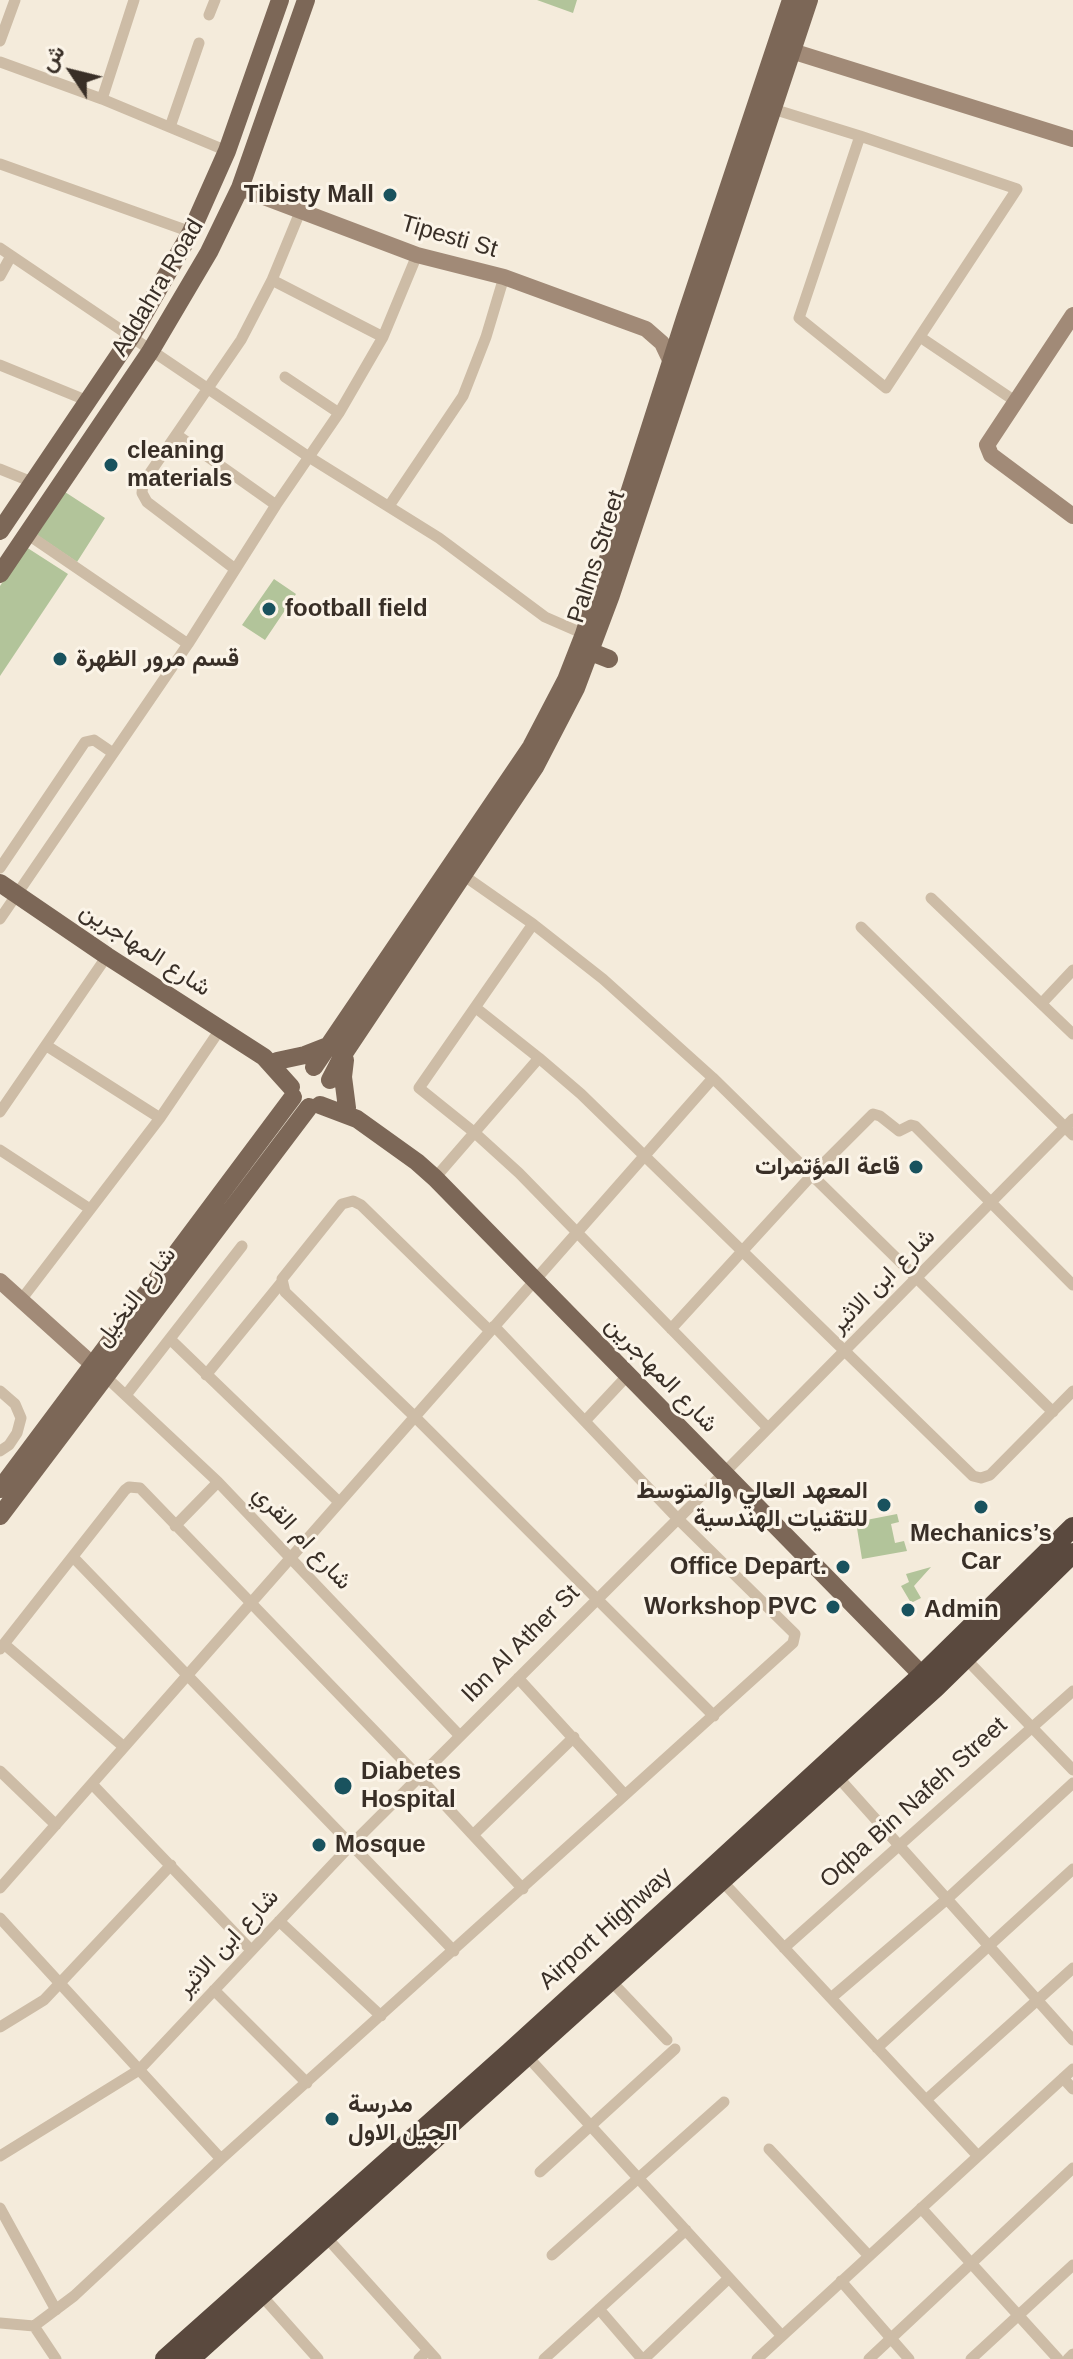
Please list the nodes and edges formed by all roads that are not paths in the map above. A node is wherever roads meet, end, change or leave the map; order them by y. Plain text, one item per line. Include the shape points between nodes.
1 (15, 0) edge
2 (134, 0) edge
3 (215, 0) edge
4 (280, 0) edge
5 (306, 0) edge
6 (791, 0) edge
7 (809, 0) edge
8 (209, 15) dead end
9 (0, 41) edge
10 (199, 43) dead end
11 (784, 49) junction
12 (0, 62) edge
13 (102, 99) junction
14 (773, 109) junction
15 (170, 127) junction
16 (860, 136) junction
17 (1073, 139) edge
18 (227, 151) junction
19 (0, 164) edge
20 (240, 188) junction
21 (300, 212) junction
22 (191, 232) junction
23 (0, 248) edge
24 (417, 255) junction
25 (11, 256) junction
26 (0, 276) edge
27 (504, 277) junction
28 (272, 280) junction
29 (1073, 315) edge
30 (685, 318) junction
31 (646, 329) junction
32 (131, 337) junction
33 (383, 337) junction
34 (920, 337) junction
35 (150, 352) junction
36 (671, 362) junction
37 (0, 365) edge
38 (285, 377) dead end
39 (209, 389) junction
40 (88, 401) junction
41 (1015, 401) junction
42 (339, 413) junction
43 (661, 420) junction
44 (177, 435) junction
45 (309, 457) junction
46 (0, 469) edge
47 (32, 482) junction
48 (276, 505) junction
49 (389, 506) junction
50 (1073, 516) edge
51 (0, 531) edge
52 (27, 534) junction
53 (235, 569) junction
54 (0, 574) edge
55 (188, 644) junction
56 (585, 644) junction
57 (609, 659) dead end
58 (113, 753) junction
59 (0, 868) edge
60 (463, 875) junction
61 (0, 883) edge
62 (17, 894) junction
63 (931, 898) dead end
64 (0, 919) edge
65 (533, 924) junction
66 (861, 927) dead end
67 (107, 956) junction
68 (1073, 970) edge
69 (1042, 1003) junction
70 (476, 1008) junction
71 (221, 1028) junction
72 (1073, 1034) edge
73 (340, 1045) junction
74 (47, 1046) junction
75 (539, 1058) junction
76 (271, 1062) junction
77 (308, 1068) junction
78 (713, 1078) junction
79 (312, 1094) junction
80 (0, 1112) edge
81 (349, 1114) junction
82 (160, 1118) junction
83 (272, 1125) junction
84 (1070, 1127) edge
85 (293, 1128) junction
86 (475, 1133) junction
87 (0, 1150) edge
88 (644, 1158) junction
89 (812, 1175) junction
90 (435, 1178) junction
91 (992, 1202) junction
92 (90, 1209) junction
93 (576, 1233) junction
94 (242, 1246) dead end
95 (742, 1252) junction
96 (917, 1277) junction
97 (534, 1280) junction
98 (0, 1281) edge
99 (281, 1283) junction
100 (1073, 1285) edge
101 (21, 1300) junction
102 (492, 1328) junction
103 (671, 1329) junction
104 (171, 1340) junction
105 (844, 1352) junction
106 (99, 1371) junction
107 (206, 1375) junction
108 (628, 1375) junction
109 (0, 1391) edge
110 (1073, 1391) edge
111 (126, 1395) junction
112 (1053, 1412) junction
113 (414, 1416) junction
114 (585, 1421) junction
115 (768, 1428) junction
116 (0, 1451) edge
117 (724, 1473) junction
118 (218, 1482) junction
119 (0, 1489) edge
120 (339, 1502) junction
121 (0, 1516) edge
122 (678, 1519) junction
123 (175, 1526) junction
124 (1073, 1527) edge
125 (1073, 1553) edge
126 (73, 1557) junction
127 (290, 1558) junction
128 (597, 1599) junction
129 (250, 1603) junction
130 (2, 1647) edge
131 (966, 1659) junction
132 (922, 1675) junction
133 (187, 1676) junction
134 (518, 1678) junction
135 (1073, 1691) edge
136 (714, 1716) junction
137 (1033, 1727) junction
138 (460, 1736) junction
139 (574, 1737) junction
140 (124, 1747) junction
141 (1073, 1770) edge
142 (0, 1771) edge
143 (837, 1776) junction
144 (419, 1777) junction
145 (1073, 1783) edge
146 (92, 1784) junction
147 (625, 1795) junction
148 (56, 1825) junction
149 (474, 1834) junction
150 (350, 1846) junction
151 (899, 1846) junction
152 (171, 1865) junction
153 (1073, 1869) edge
154 (722, 1881) junction
155 (0, 1888) edge
156 (523, 1889) junction
157 (947, 1899) junction
158 (0, 1918) edge
159 (279, 1921) junction
160 (989, 1946) junction
161 (784, 1948) junction
162 (251, 1950) junction
163 (454, 1951) junction
164 (1073, 1968) edge
165 (611, 1981) junction
166 (61, 1984) junction
167 (214, 1990) junction
168 (831, 1998) junction
169 (1038, 2001) junction
170 (381, 2016) junction
171 (0, 2027) edge
172 (1073, 2040) edge
173 (877, 2048) junction
174 (527, 2056) junction
175 (1073, 2069) edge
176 (139, 2070) junction
177 (1063, 2078) junction
178 (307, 2083) junction
179 (1073, 2089) edge
180 (926, 2100) junction
181 (724, 2102) dead end
182 (591, 2126) junction
183 (769, 2149) dead end
184 (977, 2155) junction
185 (0, 2156) edge
186 (221, 2159) junction
187 (1073, 2168) edge
188 (540, 2172) dead end
189 (638, 2178) junction
190 (0, 2208) edge
191 (921, 2208) junction
192 (686, 2230) junction
193 (327, 2238) junction
194 (552, 2255) dead end
195 (869, 2256) junction
196 (972, 2263) junction
197 (1073, 2265) edge
198 (729, 2278) junction
199 (841, 2281) junction
200 (262, 2296) junction
201 (599, 2309) junction
202 (56, 2310) junction
203 (1019, 2315) junction
204 (0, 2323) edge
205 (34, 2326) junction
206 (782, 2336) junction
207 (891, 2338) junction
208 (1073, 2354) edge
209 (432, 2355) edge
210 (56, 2359) edge
211 (165, 2359) edge
212 (190, 2359) edge
213 (318, 2359) edge
214 (419, 2359) edge
215 (544, 2359) edge
216 (643, 2359) edge
217 (757, 2359) edge
218 (869, 2359) edge
219 (909, 2359) edge
220 (971, 2359) edge
221 (1058, 2359) edge
222 (1068, 2359) edge

1 - 9 street
2 - 13 street
3 - 8 street
4 - 18 main road, Addahra Road
5 - 20 main road, Addahra Road
6 - 11 main road, Palms Street
7 - 11 main road, Palms Street
10 - 15 street
11 - 14 main road, Palms Street
11 - 17 street
11 - 30 main road, Palms Street
12 - 13 street
13 - 15 street
14 - 16 street
14 - 43 main road, Palms Street
15 - 18 street
16 - 34 street via 1017,189
16 - 34 street via 799,318 886,388
18 - 22 main road, Addahra Road
19 - 22 street
20 - 21 street, Tipesti St
20 - 35 main road, Addahra Road
21 - 24 street, Tipesti St
21 - 28 street
22 - 32 main road, Addahra Road
23 - 25 street
24 - 27 street, Tipesti St
24 - 33 street
25 - 26 street
25 - 32 street
27 - 31 street, Tipesti St
27 - 49 street via 463,396
28 - 33 street
28 - 39 street
29 - 41 street
30 - 31 street via 667,328
30 - 36 main road, Palms Street
31 - 36 street via 662,343
32 - 35 street
32 - 40 main road, Addahra Road
33 - 42 street
34 - 41 street
35 - 39 street
35 - 52 main road, Addahra Road
36 - 43 main road, Palms Street
37 - 40 street
38 - 42 street
39 - 44 street
39 - 45 street
40 - 47 main road, Addahra Road
41 - 50 street via 988,442 988,451
42 - 45 street
43 - 56 main road, Palms Street
44 - 48 street
44 - 53 street via 143,483 144,499
45 - 48 street
45 - 49 street
46 - 47 street
47 - 51 main road, Addahra Road
48 - 53 street
49 - 56 street
52 - 54 main road, Addahra Road
52 - 55 street
53 - 55 street
55 - 58 street
56 - 57 main road
56 - 60 main road, Palms Street via 542,772 500,834
56 - 73 main road, Palms Street via 531,747
58 - 59 street via 94,740 85,742
58 - 62 street
60 - 65 street
60 - 73 main road, Palms Street
61 - 62 main road, شارع المهاجرين
62 - 64 street
62 - 67 main road, شارع المهاجرين
63 - 69 street
65 - 70 street
65 - 78 street
66 - 84 street
67 - 71 main road, شارع المهاجرين
67 - 74 street
68 - 69 street
69 - 72 street
70 - 75 street
70 - 86 street via 419,1088
71 - 76 main road, شارع المهاجرين
71 - 82 street
73 - 76 main road
73 - 77 main road, Palms Street
73 - 79 main road, Palms Street
73 - 81 main road
74 - 80 street
74 - 82 street
75 - 86 street
75 - 88 street
76 - 77 main road, شارع المهاجرين
76 - 79 main road, شارع المهاجرين
76 - 83 main road via 276,1091
77 - 79 main road, Palms Street via 294,1076
77 - 79 main road via 324,1071
78 - 88 street
78 - 89 street
79 - 81 main road, شارع المهاجرين
79 - 83 main road, شارع النخيل
79 - 85 main road, شارع النخيل
81 - 85 main road
81 - 90 main road, شارع المهاجرين
82 - 92 street
83 - 106 main road, شارع النخيل
84 - 91 street, شارع ابن الاثير
85 - 106 main road, شارع النخيل
86 - 90 street
86 - 93 street
87 - 92 street
88 - 93 street
88 - 95 street
89 - 91 street via 877,1114 899,1131 915,1126
89 - 95 street
89 - 96 street
90 - 97 main road, شارع المهاجرين
91 - 96 street, شارع ابن الاثير
91 - 100 street
92 - 101 street
93 - 97 street
93 - 103 street
94 - 104 street
95 - 103 street
95 - 105 street
96 - 105 street, شارع ابن الاثير
96 - 112 street
97 - 102 street
97 - 108 main road, شارع المهاجرين
98 - 101 street
99 - 102 street via 342,1204 353,1201
99 - 107 street
99 - 113 street
101 - 106 street
102 - 113 street
102 - 114 street
103 - 115 street
104 - 107 street
104 - 111 street
105 - 112 street via 977,1478 990,1475
105 - 115 street, شارع ابن الاثير
106 - 111 street, شارع ام القري
106 - 119 main road, شارع النخيل
106 - 121 main road, شارع النخيل
107 - 120 street
108 - 114 street
108 - 117 main road, شارع المهاجرين
109 - 116 street via 21,1418 17,1433
110 - 112 street
111 - 118 street, شارع ام القري
113 - 120 street
113 - 128 street
114 - 122 street
115 - 117 street, شارع ابن الاثير
117 - 122 street, Ibn Al Ather St
117 - 132 main road, شارع المهاجرين
118 - 123 street
118 - 127 street, شارع ام القري
120 - 127 street
122 - 128 street, Ibn Al Ather St
122 - 136 street via 795,1634 793,1643
123 - 126 street via 140,1488 129,1487
123 - 129 street
124 - 132 highway, Airport Highway
125 - 131 highway, Airport Highway
126 - 130 street
126 - 133 street
127 - 129 street
127 - 138 street, شارع ام القري
128 - 134 street, Ibn Al Ather St
128 - 136 street
129 - 133 street
129 - 144 street
130 - 140 street
131 - 137 street
131 - 143 highway, Airport Highway
132 - 211 highway, Airport Highway
133 - 140 street
133 - 150 street
134 - 138 street, Ibn Al Ather St
134 - 139 street
135 - 137 street, Oqba Bin Nafeh Street
136 - 147 street
137 - 141 street
137 - 151 street, Oqba Bin Nafeh Street
138 - 144 street, Ibn Al Ather St
139 - 147 street
139 - 149 street
140 - 146 street
142 - 148 street
143 - 151 street
143 - 154 highway, Airport Highway
144 - 149 street
144 - 150 street, Ibn Al Ather St
145 - 157 street
146 - 148 street
146 - 152 street
147 - 156 street
148 - 155 street
149 - 156 street
150 - 159 street, شارع ابن الاثير
150 - 163 street
151 - 157 street
151 - 161 street, Oqba Bin Nafeh Street
152 - 162 street
152 - 166 street
153 - 160 street
154 - 161 street
154 - 165 highway, Airport Highway
156 - 163 street
157 - 160 street
157 - 168 street
158 - 166 street
159 - 162 street, شارع ابن الاثير
159 - 170 street
160 - 169 street
160 - 173 street
161 - 168 street
162 - 167 street, شارع ابن الاثير
163 - 170 street
164 - 169 street
165 - 174 highway, Airport Highway
165 - 182 street via 671,2045
166 - 171 street
166 - 176 street
167 - 176 street, شارع ابن الاثير
167 - 178 street
168 - 173 street
169 - 172 street
169 - 180 street
170 - 178 street
173 - 180 street
174 - 182 street
174 - 193 highway, Airport Highway
175 - 177 street
176 - 185 street, شارع ابن الاثير
176 - 186 street
177 - 179 street
177 - 184 street
178 - 186 street
180 - 184 street
181 - 189 street
182 - 188 street
182 - 189 street
183 - 195 street
184 - 191 street
186 - 202 street
187 - 196 street
189 - 192 street
189 - 194 street
190 - 202 street
191 - 195 street
191 - 196 street
192 - 198 street
192 - 201 street
193 - 200 highway, Airport Highway
193 - 209 street
195 - 199 street
196 - 203 street
196 - 207 street
197 - 203 street
198 - 206 street
198 - 216 street
199 - 206 street
199 - 207 street
200 - 212 highway, Airport Highway
200 - 213 street
201 - 215 street
201 - 216 street
202 - 205 street
203 - 220 street
203 - 221 street
204 - 205 street
205 - 210 street
206 - 217 street
207 - 218 street
207 - 219 street
208 - 222 street
209 - 214 street

